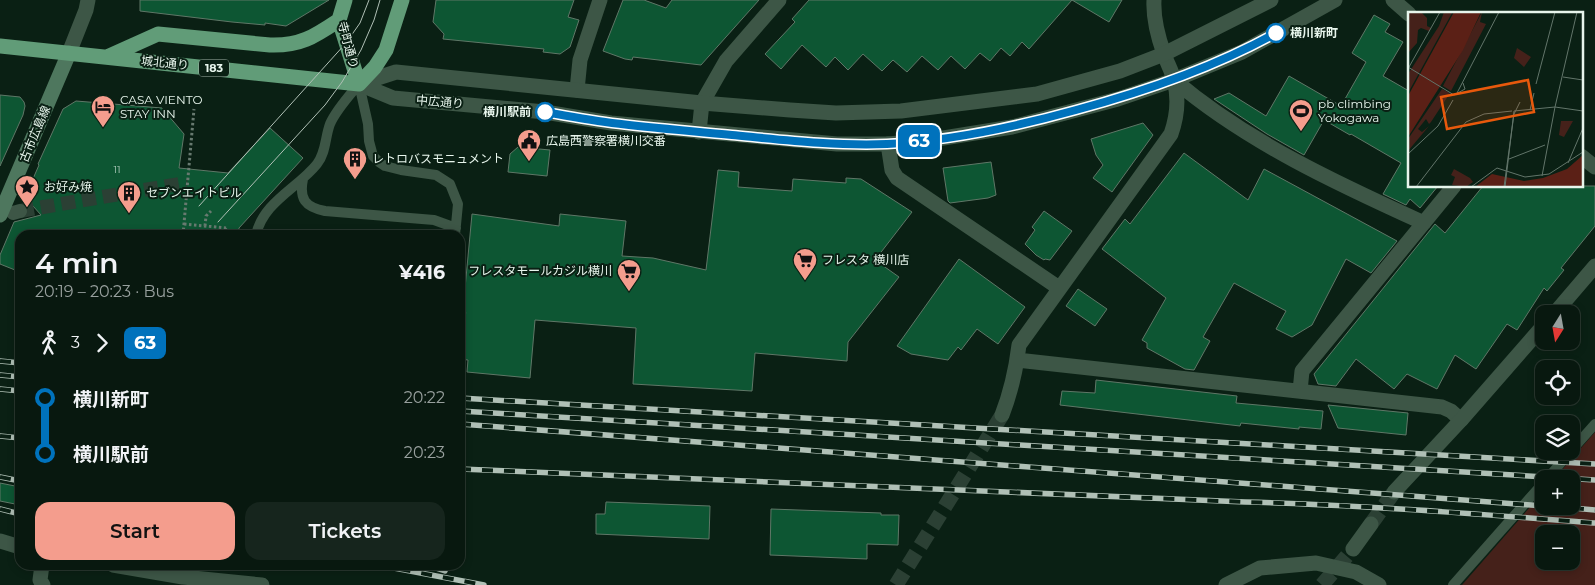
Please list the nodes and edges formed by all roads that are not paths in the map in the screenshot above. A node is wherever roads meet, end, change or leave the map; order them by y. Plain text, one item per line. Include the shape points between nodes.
1 (88, 0) edge
2 (345, 0) edge
3 (402, 0) edge
4 (600, 0) edge
5 (779, 0) edge
6 (1154, 0) edge
7 (1271, 0) edge
8 (1335, 0) edge
9 (1392, 0) edge
10 (1408, 13) edge
11 (339, 20) junction
12 (0, 46) edge
13 (69, 53) junction
14 (1164, 54) junction
15 (107, 57) junction
16 (1174, 80) junction
17 (359, 84) junction
18 (577, 90) junction
19 (702, 103) junction
20 (699, 132) junction
21 (888, 144) junction
22 (1582, 157) edge
23 (1595, 166) edge
24 (303, 179) junction
25 (1452, 188) edge
26 (11, 213) edge
27 (1424, 223) junction
28 (258, 230) edge
29 (452, 230) edge
30 (455, 230) edge
31 (1595, 266) edge
32 (1059, 288) junction
33 (1562, 305) edge
34 (1535, 335) edge
35 (1018, 360) junction
36 (1300, 391) junction
37 (1002, 415) tunnel mouth
38 (1461, 420) junction
39 (1595, 424) edge
40 (1580, 441) edge
41 (1563, 460) edge
42 (1555, 470) edge
43 (1394, 492) tunnel mouth
44 (1535, 492) edge
45 (1371, 524) tunnel mouth
46 (0, 541) edge
47 (15, 546) edge
48 (1354, 549) tunnel mouth
49 (41, 570) edge
50 (135, 570) edge
51 (183, 581) edge
52 (1375, 584) edge
53 (43, 585) edge
54 (262, 585) edge
55 (1226, 585) edge
56 (1453, 585) edge

1 - 13 street
2 - 11 highway, 寺町通り
3 - 17 highway, 寺町通り via 386,50
4 - 18 street via 580,60
5 - 19 street via 726,61
6 - 14 street via 1153,11
7 - 14 street
8 - 16 street, 中広通り via 1242,52
9 - 10 street
11 - 15 highway via 309,38 286,45 158,34
11 - 17 highway, 寺町通り
12 - 13 highway, 城北通り / 183
13 - 15 highway, 城北通り / 183
13 - 26 main road, 古市広島線
14 - 16 street
14 - 19 street via 1120,71 1037,94 901,111 836,113
15 - 17 highway, 城北通り / 183
16 - 21 street, 中広通り via 1012,127
16 - 27 street via 1198,100 1286,155
16 - 32 street via 1177,108 1171,134
17 - 18 street via 396,72
17 - 20 street, 中広通り via 393,98 545,112
17 - 24 lane via 333,118 320,159
17 - 30 lane via 373,156 386,166 436,176 450,184 458,204
18 - 19 street
19 - 20 street
20 - 21 street, 中広通り via 837,144
21 - 32 street via 892,170 897,178
22 - 23 street
24 - 28 lane via 278,199
24 - 29 lane via 303,196 314,209 434,220
25 - 27 street
27 - 36 street via 1302,372
31 - 33 street
32 - 35 street via 1019,345
34 - 38 street
35 - 36 street
35 - 37 street
36 - 38 street via 1442,407
38 - 43 street
39 - 40 lane
41 - 42 lane
44 - 56 lane
45 - 48 street
46 - 47 street
49 - 53 street
50 - 51 street
51 - 54 street
52 - 55 street via 1356,572 1316,563 1260,568

